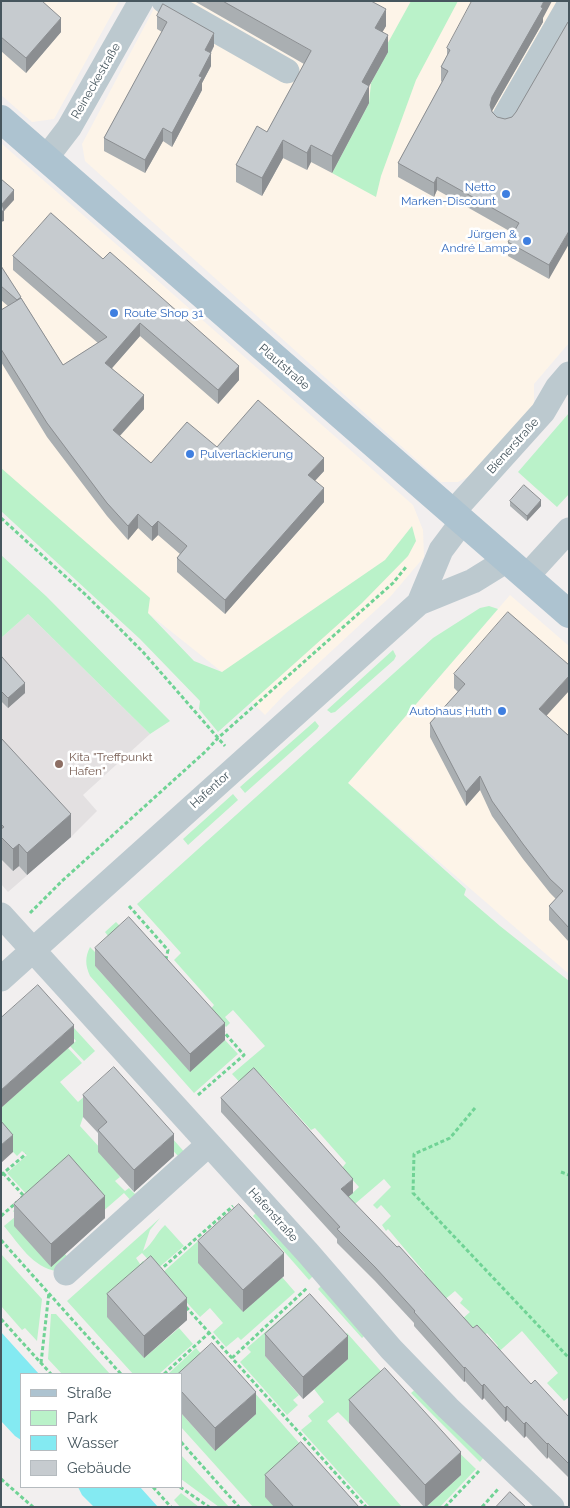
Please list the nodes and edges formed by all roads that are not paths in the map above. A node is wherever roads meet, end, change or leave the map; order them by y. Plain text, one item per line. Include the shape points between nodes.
1 (141, 1) edge
2 (164, 1) edge
3 (569, 5) edge
4 (287, 71) dead end
5 (504, 118) edge
6 (1, 119) edge
7 (46, 158) junction
8 (569, 374) edge
9 (457, 518) junction
10 (569, 530) edge
11 (516, 569) junction
12 (419, 602) junction
13 (569, 614) edge
14 (8, 922) edge
15 (33, 950) junction
16 (1, 979) edge
17 (209, 1144) junction
18 (66, 1273) road end
19 (552, 1507) edge

1 - 7 street, Reineckestraße via 69,128
2 - 4 street
3 - 5 street
6 - 7 main road, Plautstraße
7 - 9 main road, Plautstraße
8 - 9 street, Bienerstraße via 543,412
9 - 11 main road, Plautstraße
9 - 12 street, Hafentor
10 - 11 street, Hafentor
11 - 12 street, Hafentor
11 - 13 main road, Plautstraße
12 - 15 street, Hafentor
14 - 15 street, Hafenstraße
15 - 16 street, Hafentor
15 - 17 street, Hafenstraße
17 - 18 street
17 - 19 street, Hafenstraße via 391,1350

